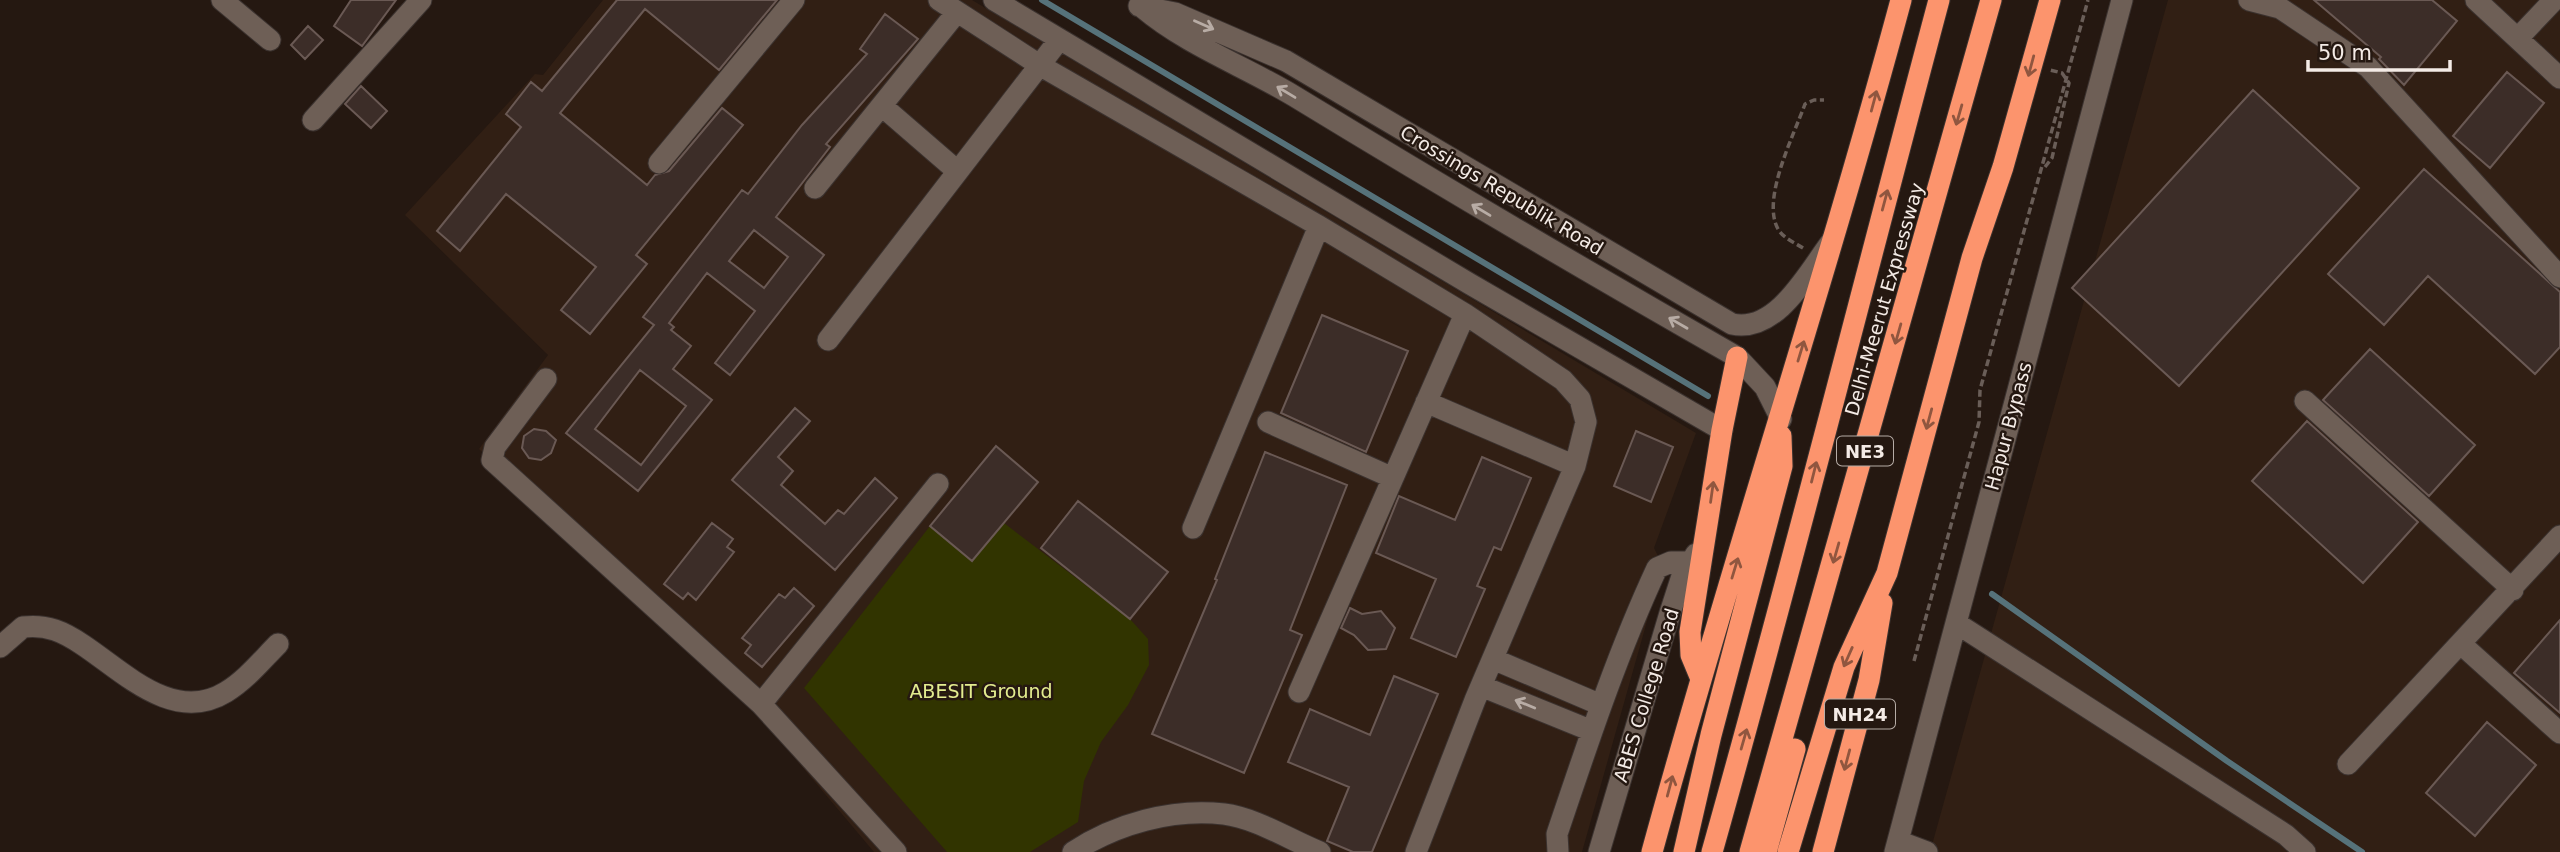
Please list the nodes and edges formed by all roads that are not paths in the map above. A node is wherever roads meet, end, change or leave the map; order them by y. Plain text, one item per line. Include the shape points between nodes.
1 (222, 0) edge
2 (421, 0) edge
3 (794, 0) edge
4 (939, 0) edge
5 (995, 0) edge
6 (1901, 0) edge
7 (1939, 0) edge
8 (1991, 0) edge
9 (2050, 0) edge
10 (2122, 0) edge
11 (2249, 0) edge
12 (2476, 0) edge
13 (2554, 0) edge
14 (1137, 2) edge
15 (957, 12) junction
16 (2519, 37) junction
17 (270, 40) dead end
18 (1059, 40) junction
19 (1041, 66) junction
20 (2560, 78) edge
21 (882, 106) junction
22 (313, 120) dead end
23 (659, 163) dead end
24 (956, 170) junction
25 (815, 188) dead end
26 (1319, 226) junction
27 (1835, 237) junction
28 (2560, 277) edge
29 (1465, 314) junction
30 (828, 340) dead end
31 (1737, 356) junction
32 (546, 379) dead end
33 (2305, 401) dead end
34 (1426, 402) junction
35 (1781, 419) junction
36 (1268, 422) dead end
37 (1722, 430) junction
38 (1575, 466) junction
39 (1393, 478) junction
40 (938, 484) dead end
41 (1193, 528) dead end
42 (2560, 536) edge
43 (1705, 545) junction
44 (2552, 561) edge
45 (1689, 562) junction
46 (1887, 573) junction
47 (2513, 590) junction
48 (1956, 623) junction
49 (278, 644) dead end
50 (2462, 644) junction
51 (0, 647) edge
52 (1493, 659) junction
53 (1701, 679) junction
54 (1481, 686) junction
55 (1299, 692) dead end
56 (761, 704) junction
57 (1601, 705) junction
58 (1787, 725) junction
59 (1592, 731) junction
60 (2560, 733) edge
61 (2348, 764) dead end
62 (1897, 846) edge
63 (896, 852) edge
64 (1073, 852) edge
65 (1320, 852) edge
66 (1416, 852) edge
67 (1558, 852) edge
68 (1599, 852) edge
69 (1652, 852) edge
70 (1684, 852) edge
71 (1712, 852) edge
72 (1750, 852) edge
73 (1766, 852) edge
74 (1788, 852) edge
75 (1823, 852) edge
76 (1927, 852) edge
77 (2305, 852) edge

1 - 17 street
2 - 22 street
3 - 23 street
4 - 15 street
5 - 18 street
27 -> 6 highway
71 -> 7 highway, Delhi-Meerut Expressway via 1784,598
8 -> 58 highway, Delhi-Meerut Expressway / NE3
9 -> 46 highway via 1972,258
10 - 48 street, Hapur Bypass
11 - 28 street via 2280,8 2368,67
12 - 16 street
13 - 16 street
14 -> 27 street, Crossings Republik Road via 1175,13 1286,61 1732,324 1751,326 1769,316
31 -> 14 street, Crossings Republik Road via 1496,219 1283,89 1162,24
15 - 19 street
15 - 21 street
16 - 20 street
18 - 19 street
18 - 37 street
19 - 24 street
19 - 26 street
21 - 24 street
21 - 25 street
24 - 30 street
26 - 29 street
26 - 41 street
35 -> 27 highway
29 - 34 street
29 - 38 street via 1563,380 1580,399 1586,422
31 - 35 street, Crossings Republik Road via 1765,387
31 - 37 highway
32 - 56 street via 495,447 492,460
33 - 47 street
34 - 38 street
34 - 39 street
53 -> 35 highway
35 - 70 highway via 1782,467
36 - 39 street
43 -> 37 highway
38 - 52 street
39 - 55 street
40 - 56 street
42 - 44 street
43 - 45 street, ABES College Road
43 - 53 highway via 1690,632 1691,656
44 - 47 street
45 - 57 street via 1657,568
45 - 68 street, ABES College Road
46 -> 74 highway via 1844,667
46 -> 75 highway, NH24 via 1869,680
47 - 50 street
48 - 62 street, Hapur Bypass
48 - 77 street via 2286,835
49 - 51 street via 226,692 193,704 157,695 52,628 23,626
50 - 60 street
50 - 61 street
52 - 54 street
52 - 57 street
69 -> 53 highway
59 -> 54 street
54 - 66 street
56 - 63 street
57 - 59 street
58 - 72 highway, Delhi-Meerut Expressway / NE3
58 - 73 highway via 1796,738 1795,752
59 - 67 street via 1557,834
62 - 76 street
64 - 65 street via 1116,829 1173,814 1224,814

